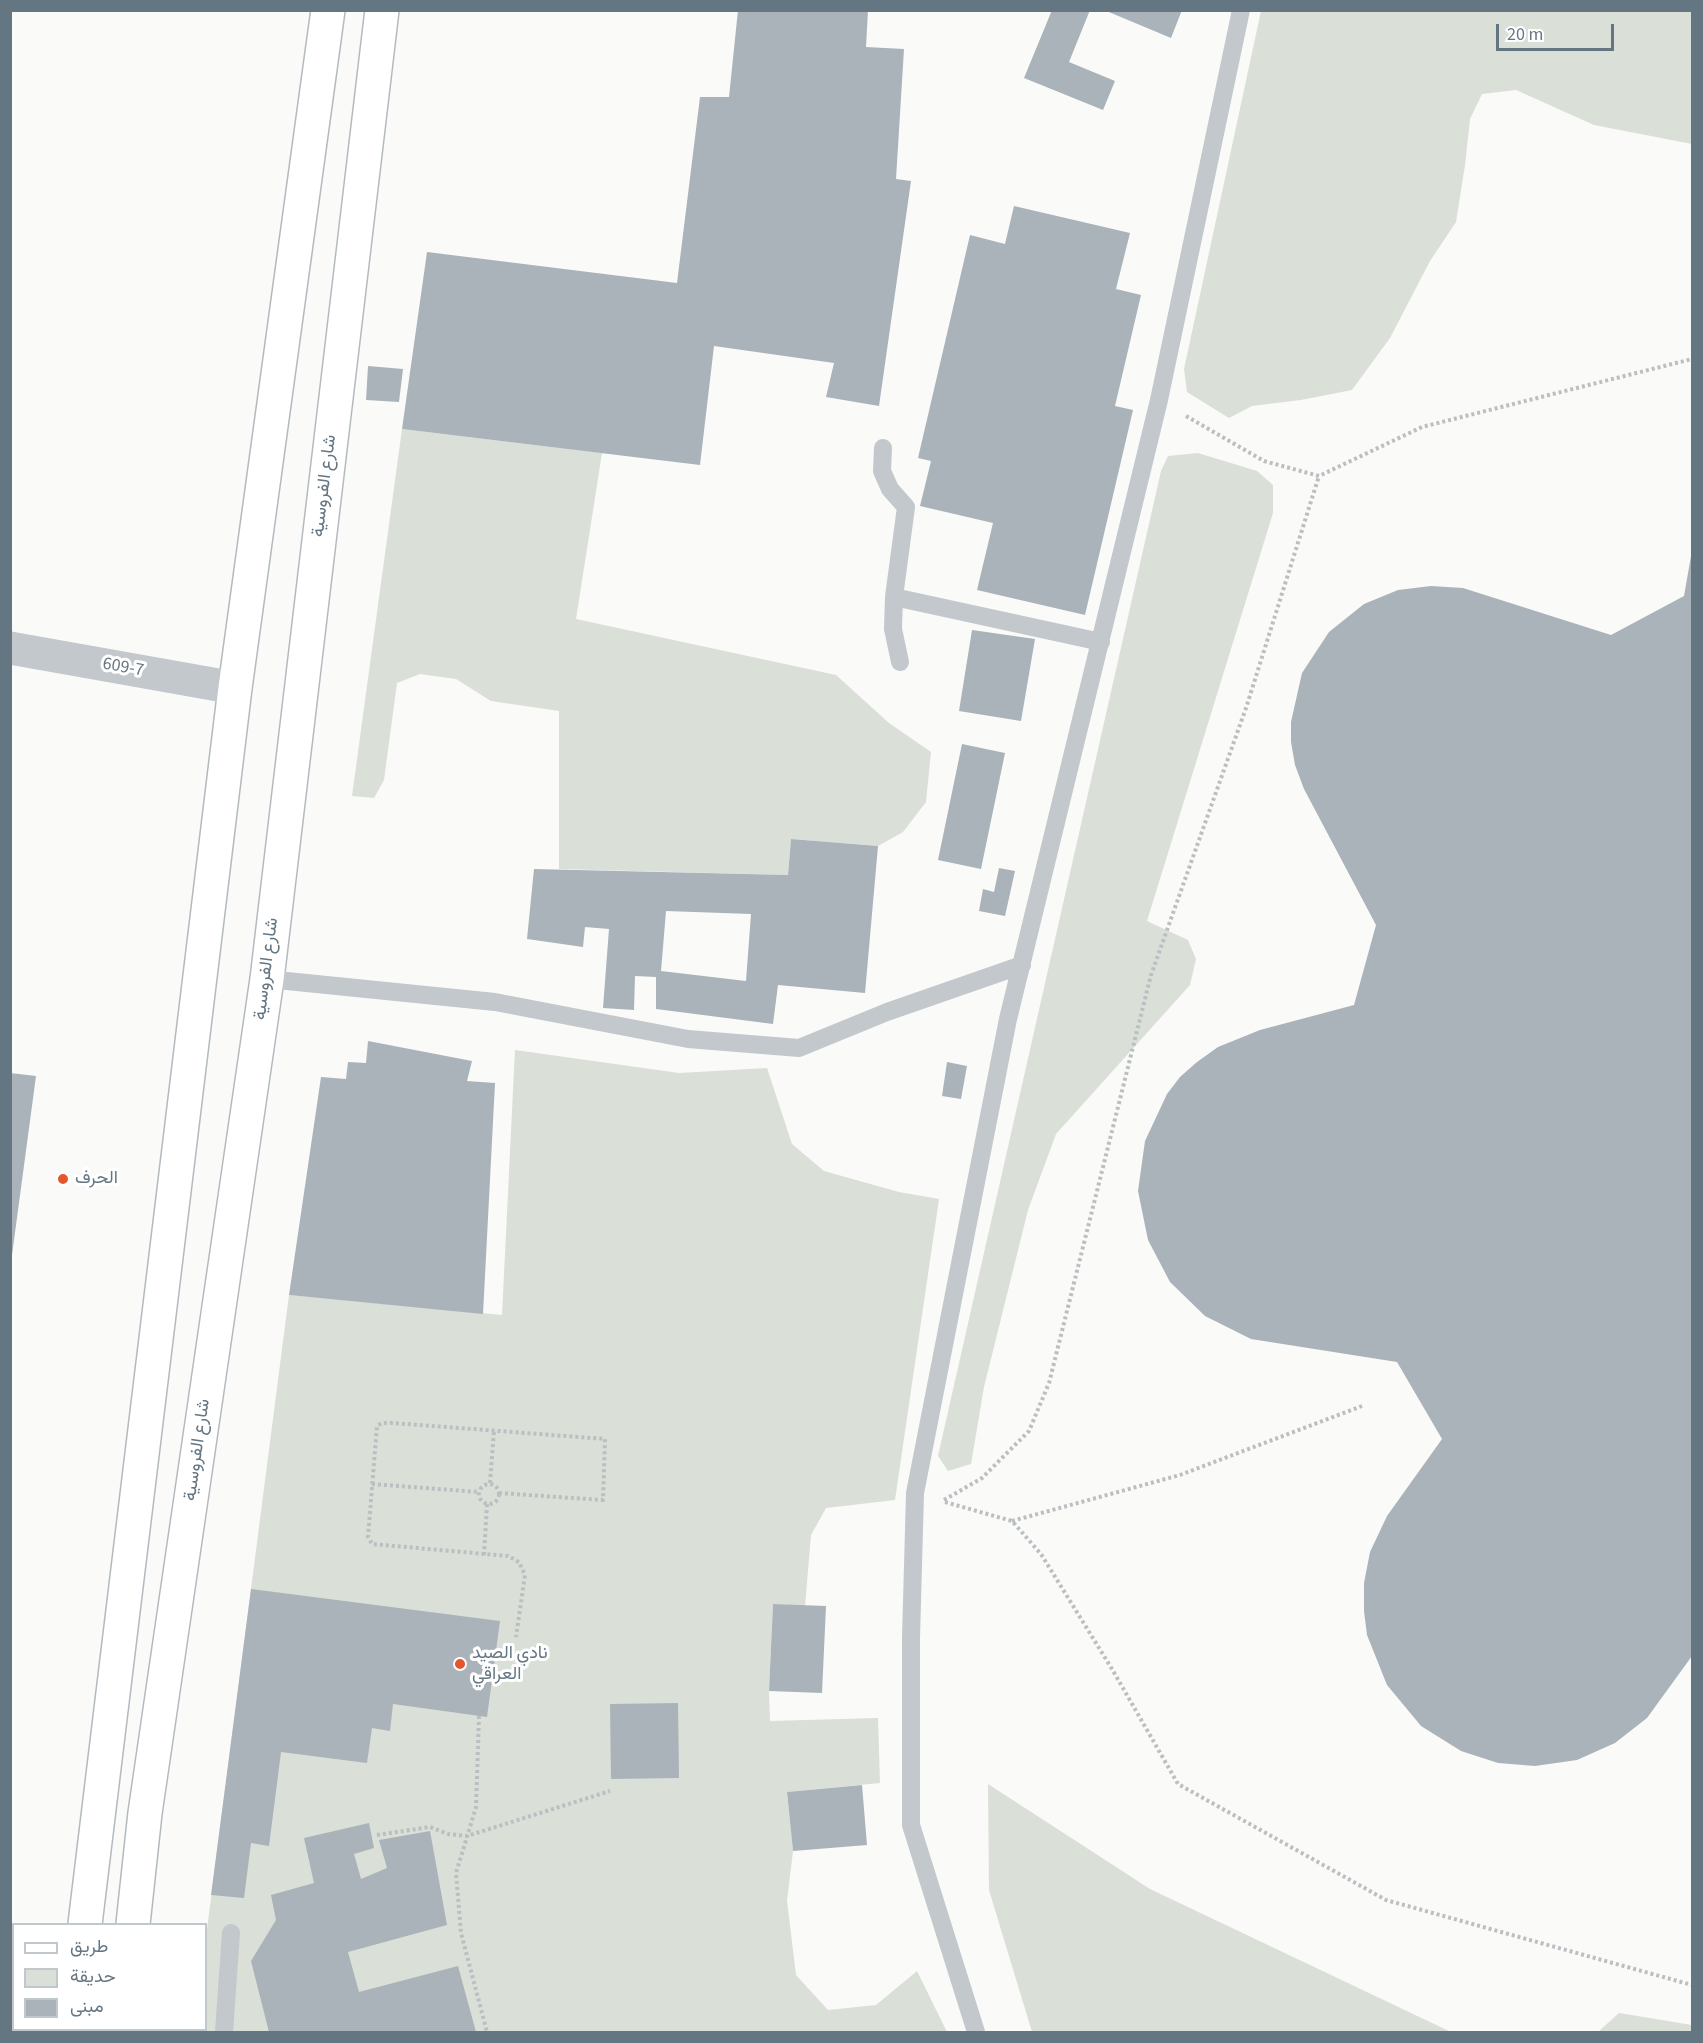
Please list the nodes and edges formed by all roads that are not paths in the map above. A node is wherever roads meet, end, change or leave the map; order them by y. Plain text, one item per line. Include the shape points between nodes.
1 (328, 10) edge
2 (382, 10) edge
3 (1241, 10) edge
4 (320, 75) junction
5 (372, 85) junction
6 (883, 448) dead end
7 (894, 597) junction
8 (1101, 642) junction
9 (10, 648) edge
10 (900, 662) dead end
11 (235, 688) junction
12 (1022, 966) junction
13 (267, 979) junction
14 (85, 1923) edge
15 (133, 1923) edge
16 (231, 1933) dead end
17 (224, 2032) edge
18 (976, 2032) edge

1 - 4 street
2 - 5 street, شارع الفروسية
3 - 8 lane via 1160,400
4 - 5 street
4 - 11 street
5 - 13 street, شارع الفروسية
6 - 7 lane via 882,471 890,489 906,507
7 - 8 lane
7 - 10 lane via 893,629
8 - 12 lane
9 - 11 street, 609-7
11 - 14 street
12 - 13 lane via 886,1012 799,1048 688,1039 495,1002
12 - 18 lane via 1008,1019 915,1493 911,1826
13 - 15 street, شارع الفروسية via 145,1813
16 - 17 lane

